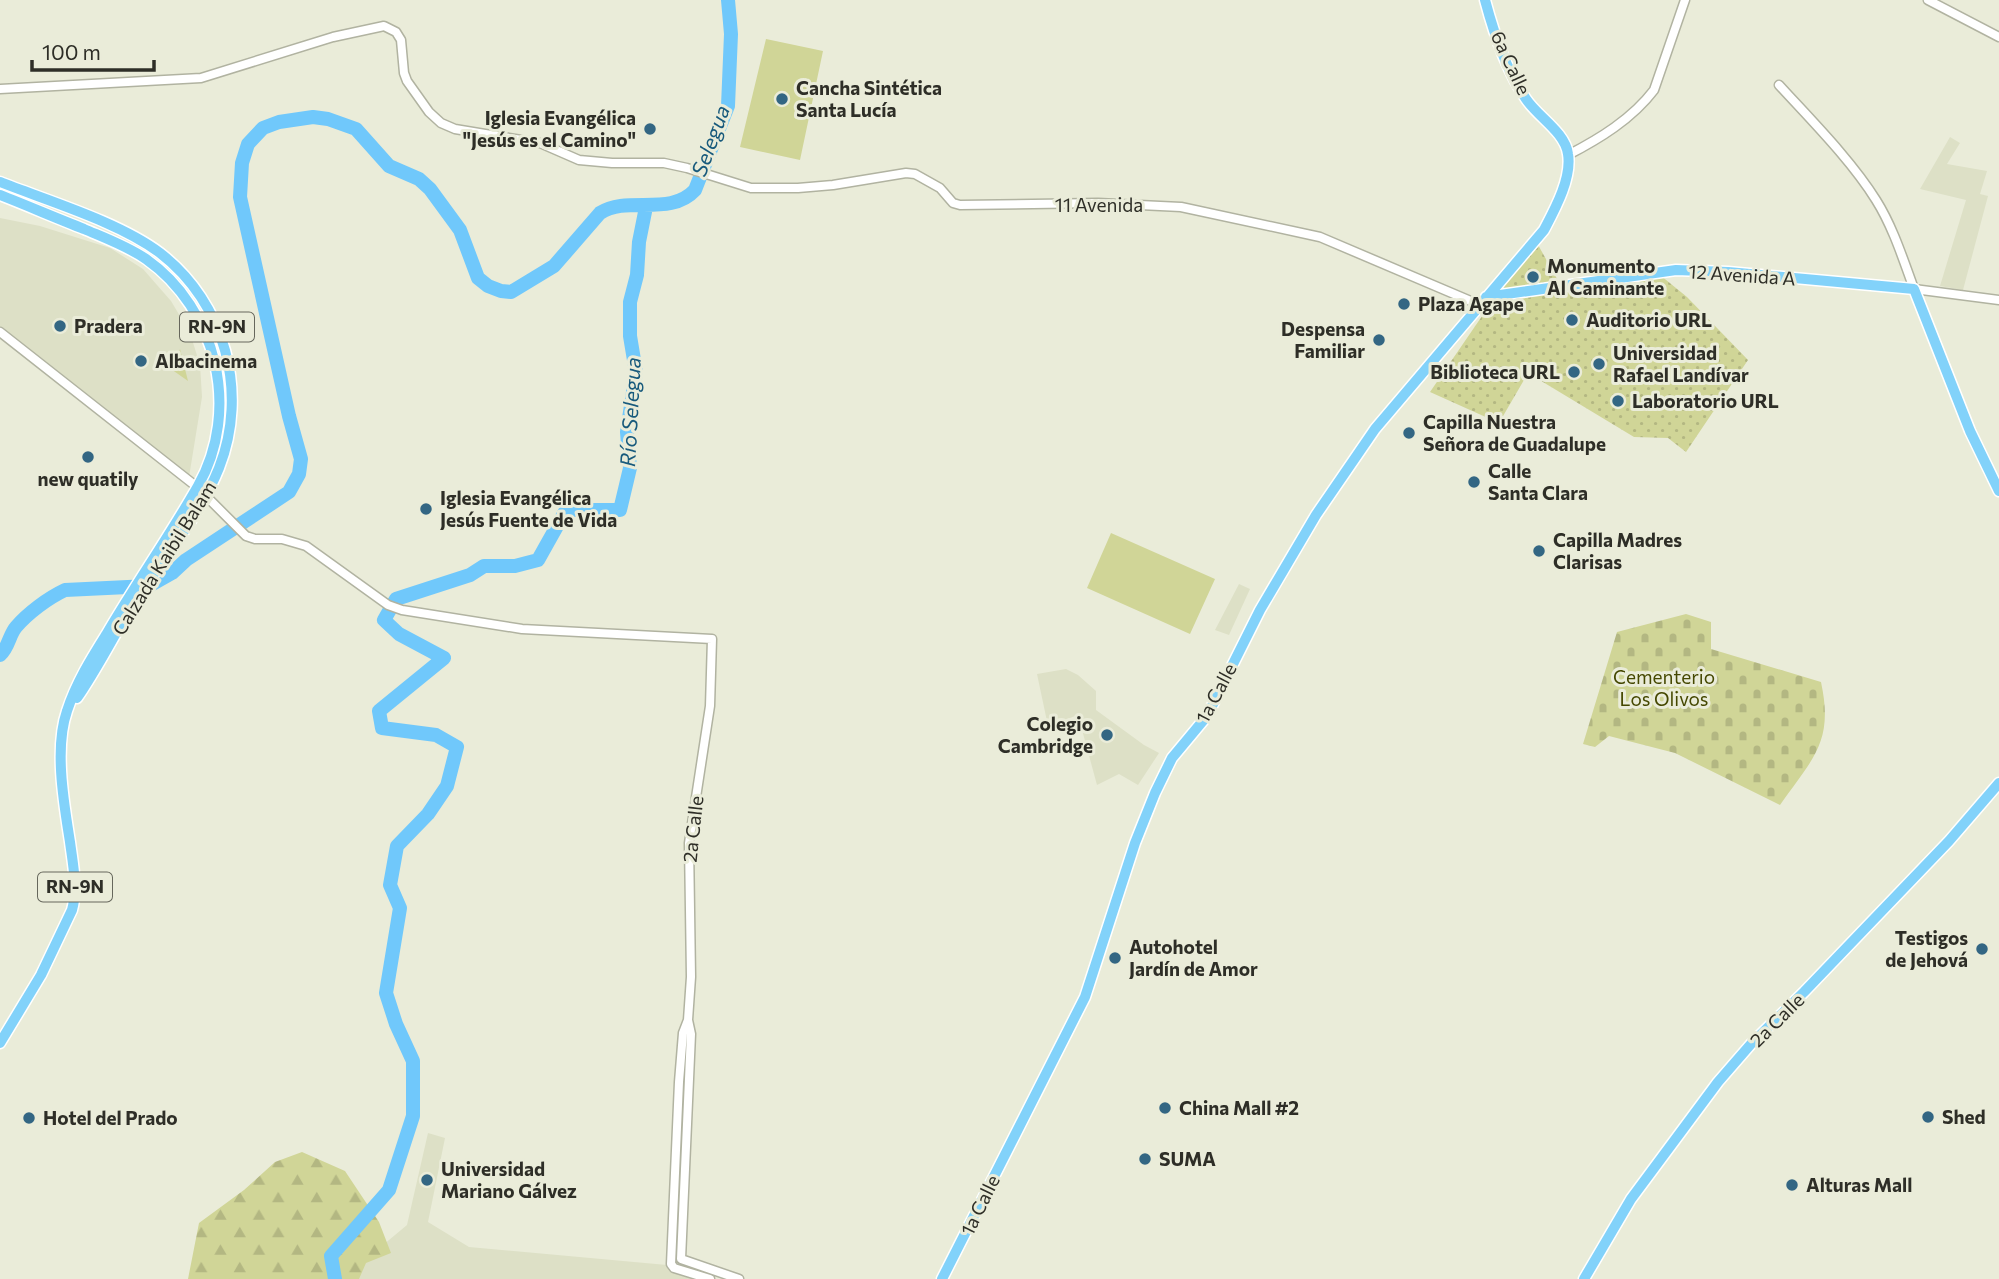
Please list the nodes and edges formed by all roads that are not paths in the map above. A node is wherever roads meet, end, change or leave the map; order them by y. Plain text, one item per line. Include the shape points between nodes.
1 (1485, 0) edge
2 (1685, 0) edge
3 (1928, 0) edge
4 (1999, 37) edge
5 (1779, 85) dead end
6 (0, 89) edge
7 (1568, 155) junction
8 (0, 182) edge
9 (0, 195) edge
10 (1914, 289) junction
11 (1999, 300) edge
12 (1483, 301) junction
13 (0, 332) edge
14 (201, 491) junction
15 (1999, 491) edge
16 (149, 573) junction
17 (66, 713) junction
18 (1999, 783) edge
19 (688, 1020) junction
20 (0, 1043) edge
21 (710, 1279) edge
22 (739, 1279) edge
23 (942, 1279) edge
24 (1584, 1279) edge

1 - 7 main road, 6a Calle via 1516,82 1535,111 1563,139
2 - 7 street via 1654,90 1646,101
3 - 4 street
5 - 10 street via 1876,200
6 - 12 street, 11 Avenida via 201,78 384,26 401,40 407,81 427,110 454,129 540,143 579,160 664,163 751,188 833,185 906,173 940,188 960,205 1181,207 1320,237
7 - 12 main road, 1a Calle via 1566,176 1544,230
8 - 14 main road, Calzada Kaibil Balam / RN-9N via 142,242 168,260 202,298 223,342 232,393 225,448
9 - 14 main road, Calzada Kaibil Balam / RN-9N via 135,252 168,278 193,308 211,346 220,399 215,441
10 - 11 street, 12 Avenida A
10 - 12 main road, 12 Avenida A via 1676,270
10 - 15 main road
12 - 23 main road, 1a Calle via 1385,415 1316,515 1253,622 1207,716 1172,758 1135,843 1085,997
13 - 14 street
14 - 16 main road, Calzada Kaibil Balam / RN-9N
14 - 19 street, 2a Calle via 246,536 306,546 388,605 402,610 522,629 712,639 710,706 689,843
16 - 17 main road, Calzada Kaibil Balam / RN-9N
16 - 17 main road, Calzada Kaibil Balam / RN-9N via 126,600
17 - 20 main road, Calzada Kaibil Balam / RN-9N via 62,796 75,900 41,975
18 - 24 main road, 2a Calle via 1718,1082 1630,1199
19 - 21 street, 2a Calle via 679,1082 672,1266
19 - 22 street, 2a Calle via 680,1256 683,1262

